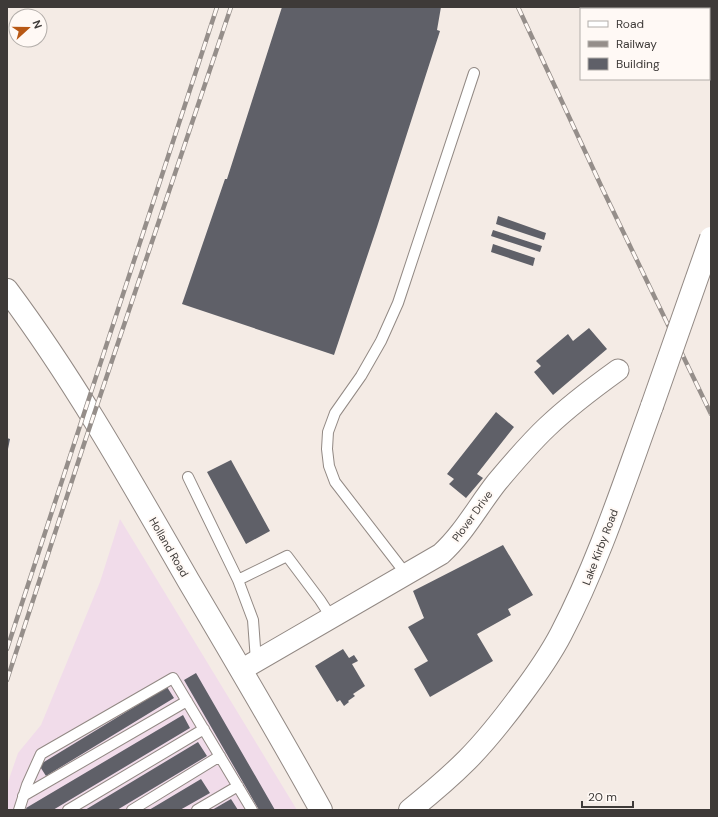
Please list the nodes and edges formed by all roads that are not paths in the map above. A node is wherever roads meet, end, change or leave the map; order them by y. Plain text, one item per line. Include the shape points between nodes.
1 (474, 73) dead end
2 (711, 238) edge
3 (7, 290) edge
4 (618, 370) dead end
5 (188, 477) dead end
6 (406, 574) junction
7 (238, 580) junction
8 (331, 617) junction
9 (249, 665) junction
10 (187, 701) junction
11 (204, 730) junction
12 (220, 756) junction
13 (238, 786) junction
14 (23, 796) junction
15 (20, 810) edge
16 (68, 810) edge
17 (132, 810) edge
18 (197, 810) edge
19 (252, 810) edge
20 (321, 810) edge
21 (410, 810) edge

1 - 6 lane via 398,303 381,341 335,413 328,432 329,466 335,482
2 - 21 street, Lake Kirby Road, bridge via 602,544 585,586 560,635 538,672 501,722 467,760
3 - 9 street, Holland Road via 31,322
4 - 6 street, Plover Drive via 581,397 520,454 453,543 441,554
5 - 7 lane
6 - 8 street, Plover Drive
7 - 8 lane via 286,556
7 - 9 lane via 253,620
8 - 9 street, Plover Drive
9 - 20 street, Holland Road
10 - 11 lane
10 - 14 lane
10 - 14 lane via 173,678 41,754
11 - 12 lane
11 - 16 lane
12 - 13 lane
12 - 17 lane
13 - 18 lane
13 - 19 lane
14 - 15 lane

